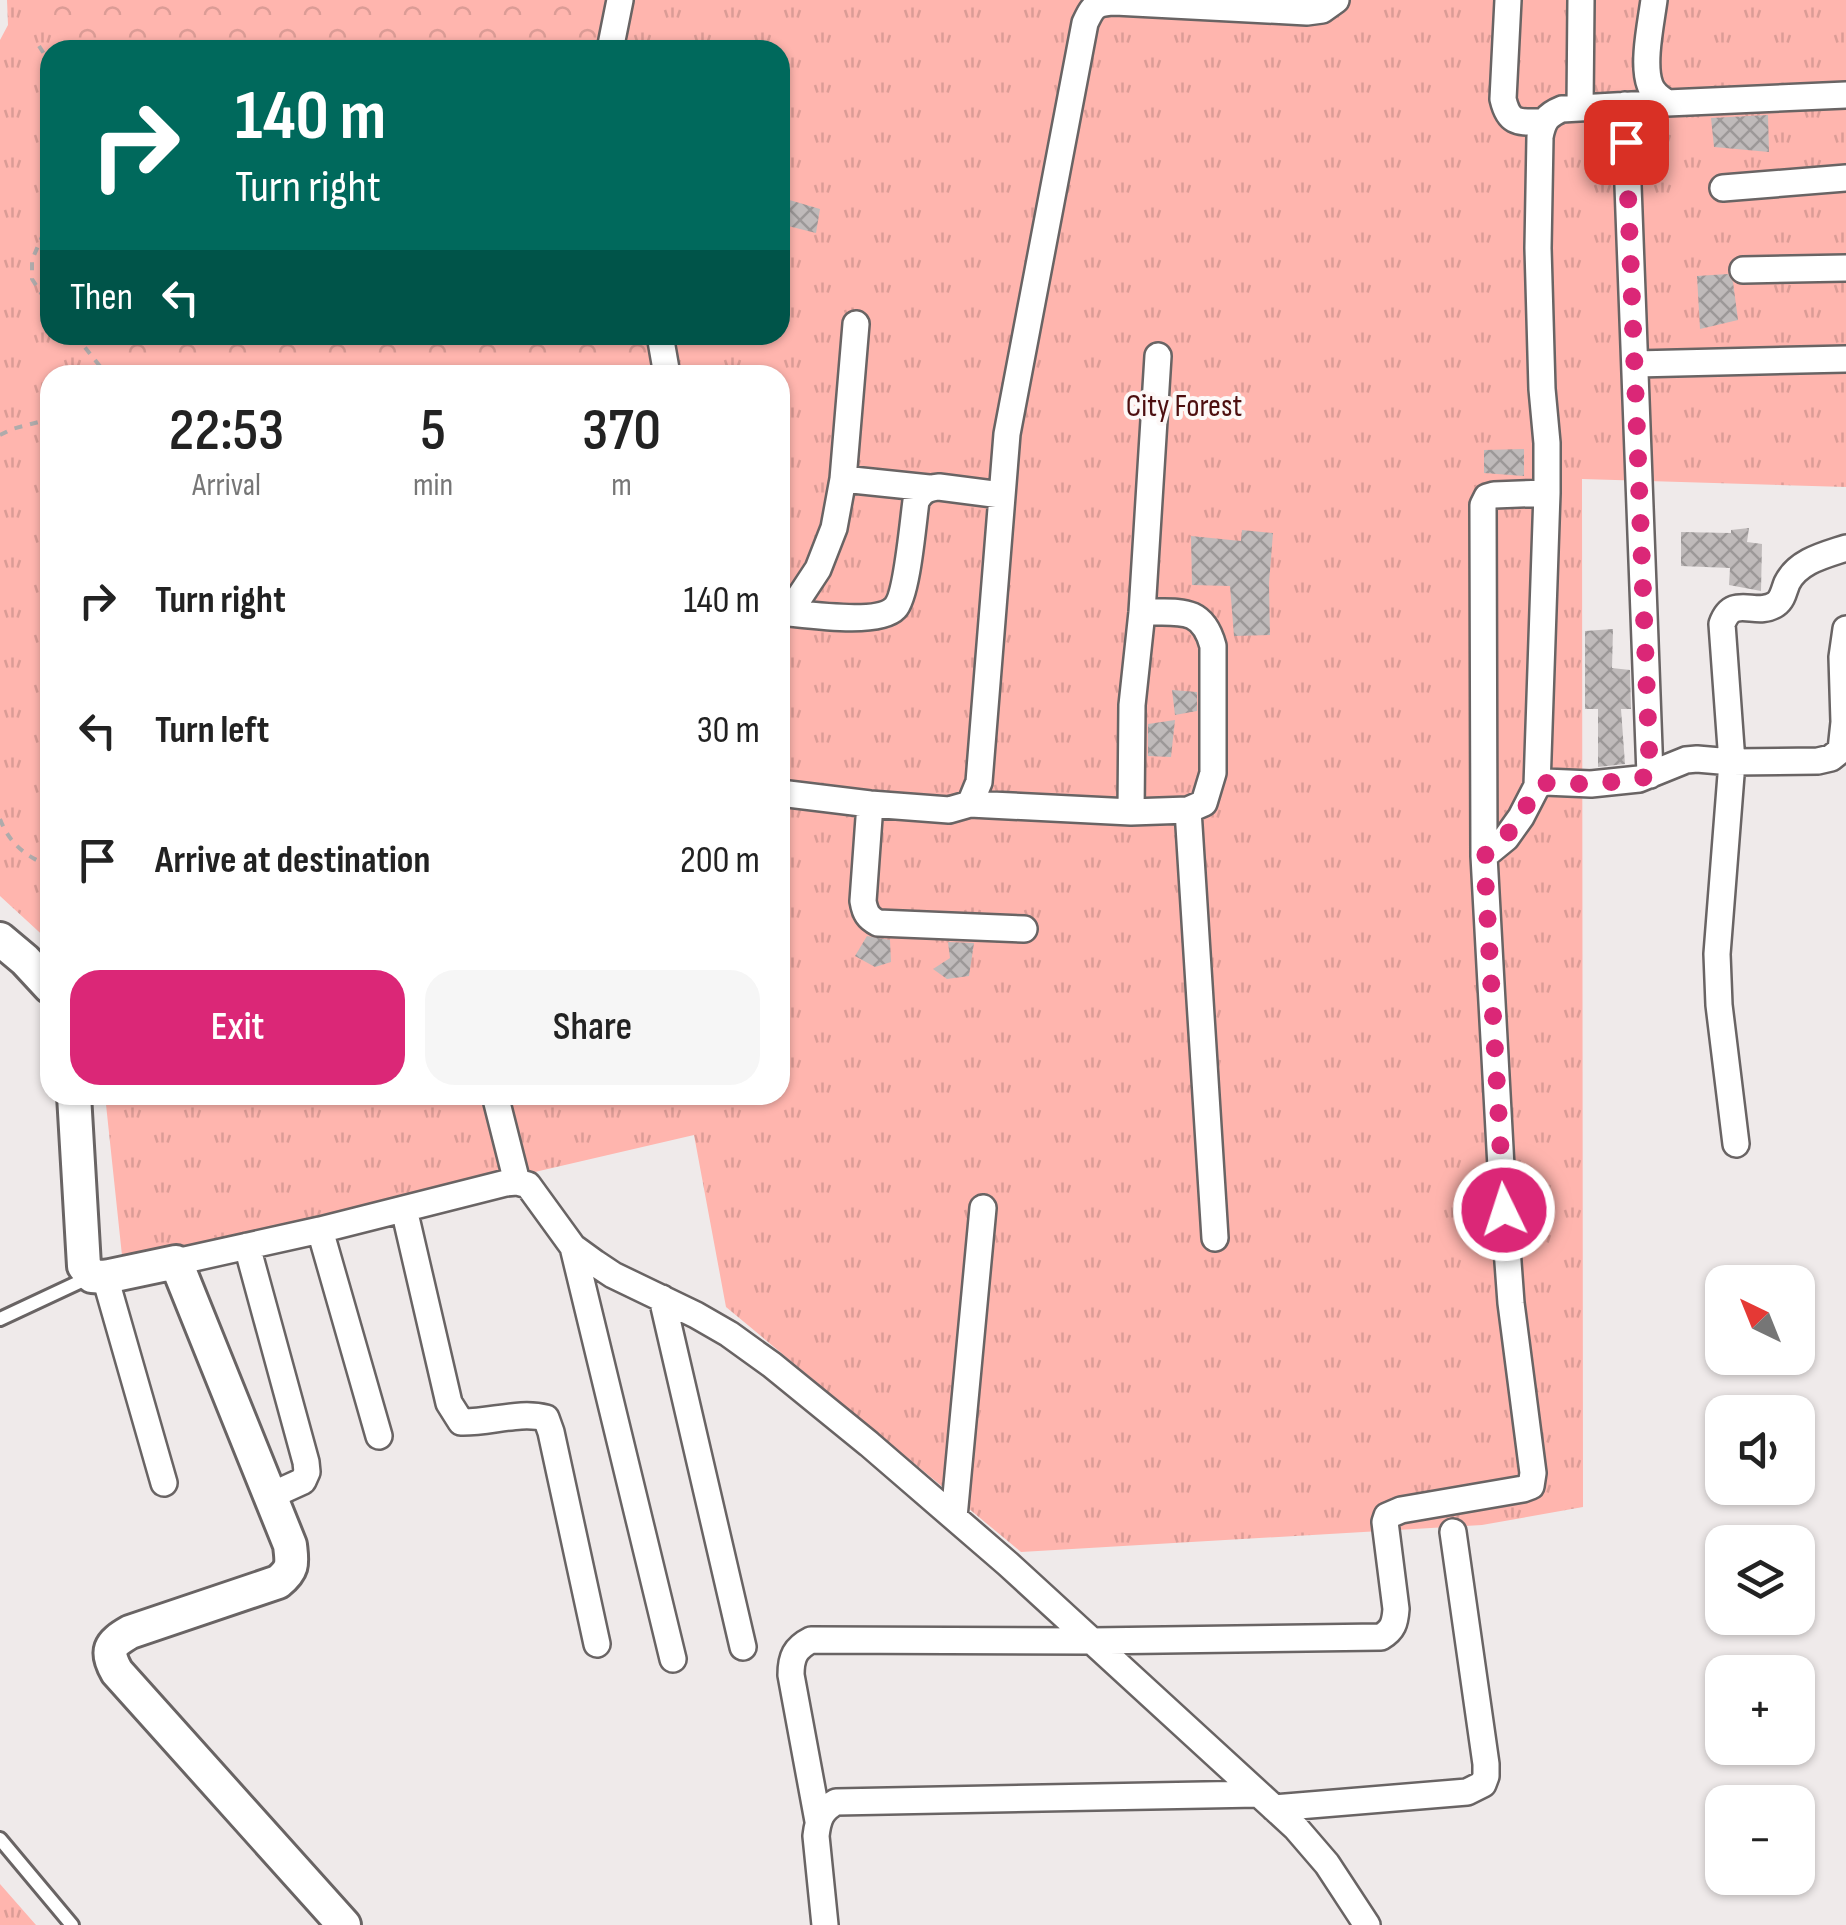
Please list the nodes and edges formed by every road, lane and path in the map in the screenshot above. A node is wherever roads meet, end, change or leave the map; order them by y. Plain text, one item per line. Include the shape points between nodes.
1 (620, 0) edge
2 (1336, 0) edge
3 (1508, 0) edge
4 (1581, 0) edge
5 (1654, 0) edge
6 (612, 40) edge
7 (1846, 95) edge
8 (1668, 102) junction
9 (1625, 105) junction
10 (1580, 108) junction
11 (1542, 122) junction
12 (1846, 178) edge
13 (1723, 188) dead end
14 (40, 241) edge
15 (1846, 268) edge
16 (1743, 270) dead end
17 (40, 291) edge
18 (856, 324) dead end
19 (83, 345) edge
20 (1158, 356) dead end
21 (1846, 359) edge
22 (1636, 364) junction
23 (99, 365) edge
24 (40, 422) edge
25 (0, 435) edge
26 (843, 479) junction
27 (930, 488) junction
28 (1547, 493) junction
29 (1001, 495) junction
30 (1846, 548) edge
31 (790, 604) edge
32 (790, 612) edge
33 (1142, 612) junction
34 (1846, 629) edge
35 (1732, 762) junction
36 (1650, 775) junction
37 (1537, 786) junction
38 (790, 794) edge
39 (870, 804) junction
40 (970, 804) junction
41 (1188, 810) junction
42 (1131, 812) junction
43 (0, 819) edge
44 (1484, 856) junction
45 (40, 862) edge
46 (1024, 929) dead end
47 (0, 939) edge
48 (40, 976) edge
49 (75, 1105) edge
50 (498, 1105) edge
51 (1736, 1144) dead end
52 (517, 1182) junction
53 (983, 1208) dead end
54 (404, 1209) junction
55 (320, 1230) junction
56 (1215, 1238) dead end
57 (247, 1246) junction
58 (574, 1247) junction
59 (176, 1262) junction
60 (99, 1277) junction
61 (662, 1298) junction
62 (0, 1319) edge
63 (379, 1436) dead end
64 (164, 1483) dead end
65 (270, 1496) junction
66 (954, 1518) junction
67 (1453, 1532) dead end
68 (1092, 1641) junction
69 (597, 1644) dead end
70 (743, 1646) dead end
71 (672, 1659) dead end
72 (1266, 1801) junction
73 (818, 1821) junction
74 (0, 1839) edge
75 (72, 1925) edge
76 (344, 1925) edge
77 (825, 1925) edge
78 (1367, 1925) edge

1 - 6 street
2 - 29 street via 1306,12 1115,2 1093,8 1016,378
3 - 11 street via 1506,111 1519,122
4 - 10 street
5 - 8 street via 1647,70 1656,95
7 - 8 street
8 - 9 street
9 - 10 street
9 - 22 street
10 - 11 street via 1562,109
11 - 28 street via 1538,248
12 - 13 street
14 - 17 path via 32,279
15 - 16 street
18 - 26 street
19 - 23 path
20 - 33 street
21 - 22 street
22 - 36 street
24 - 25 path
26 - 27 street
26 - 31 street via 818,569
27 - 29 street
27 - 32 street via 916,501 896,608 866,618
28 - 37 street
28 - 44 street via 1494,494 1483,505
29 - 40 street via 979,782
30 - 35 street via 1796,571 1777,604 1738,608 1724,617
33 - 41 street via 1200,619 1213,646 1212,773 1204,802
33 - 42 street
34 - 35 street via 1840,750 1818,761
35 - 36 street via 1686,760
35 - 51 street via 1717,954
36 - 37 street
37 - 44 street via 1506,838
38 - 39 street
39 - 40 street via 949,810
39 - 46 street via 864,902 870,919
40 - 42 street
41 - 42 street
41 - 56 street
43 - 45 path via 19,849
44 - 68 street via 1504,1210 1531,1486 1387,1516 1396,1609 1390,1632 1380,1637
47 - 48 street
49 - 60 street via 82,1252 84,1266
50 - 52 street
52 - 54 street
52 - 58 street via 528,1185
53 - 66 street
54 - 55 street
54 - 69 street via 456,1415 462,1422 546,1418
55 - 57 street
55 - 63 street
57 - 59 street
57 - 65 street via 307,1472 303,1482
58 - 61 street
58 - 71 street
59 - 60 street
59 - 65 street
60 - 62 lane
60 - 64 street
61 - 66 street via 772,1365
61 - 70 street
65 - 76 street via 290,1545 288,1574 130,1632 110,1648 110,1659
66 - 68 street
67 - 72 street via 1486,1764 1483,1784 1467,1792
68 - 72 street
68 - 73 street via 824,1639 799,1646 790,1674
72 - 73 street via 836,1802
72 - 78 street via 1312,1844
73 - 77 street
74 - 75 lane

